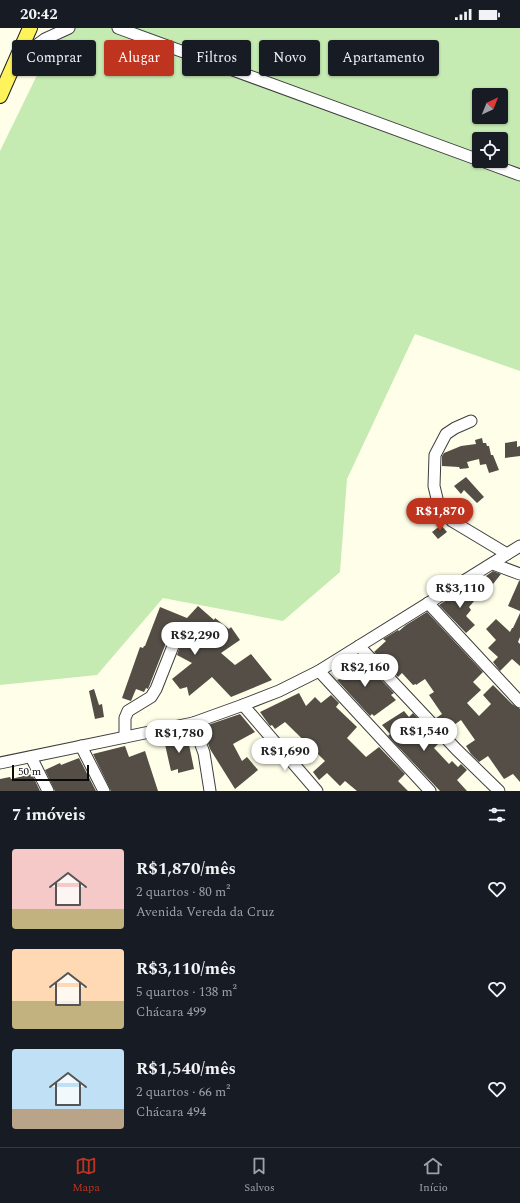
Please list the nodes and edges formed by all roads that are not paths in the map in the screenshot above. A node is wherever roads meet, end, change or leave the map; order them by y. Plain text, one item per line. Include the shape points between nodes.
1 (30, 28) edge
2 (69, 28) edge
3 (118, 28) edge
4 (25, 40) edge
5 (44, 40) edge
6 (12, 69) edge
7 (0, 96) edge
8 (472, 157) edge
9 (501, 168) edge
10 (520, 175) edge
11 (471, 421) dead end
12 (520, 546) edge
13 (507, 554) junction
14 (492, 564) junction
15 (520, 574) edge
16 (428, 603) junction
17 (175, 641) dead end
18 (359, 646) junction
19 (319, 670) junction
20 (520, 702) edge
21 (243, 705) junction
22 (193, 723) junction
23 (125, 737) junction
24 (81, 746) junction
25 (31, 757) junction
26 (0, 763) edge
27 (48, 791) edge
28 (104, 791) edge
29 (210, 791) edge
30 (317, 791) edge
31 (430, 791) edge
32 (499, 791) edge

1 - 4 main road
2 - 5 street
3 - 8 street
6 - 7 main road
9 - 10 street
11 - 13 street via 446,434 435,455 434,486 439,507 452,521
12 - 13 street
13 - 14 street
14 - 15 street
14 - 16 street
16 - 18 street
16 - 20 street
17 - 23 street via 156,690 151,697 128,711 125,718
18 - 19 street
18 - 32 street
19 - 21 street via 279,691
19 - 31 street
21 - 22 street
21 - 30 street
22 - 23 street
22 - 29 street via 204,753
23 - 24 street
24 - 25 street
24 - 28 street
25 - 26 street
25 - 27 street

